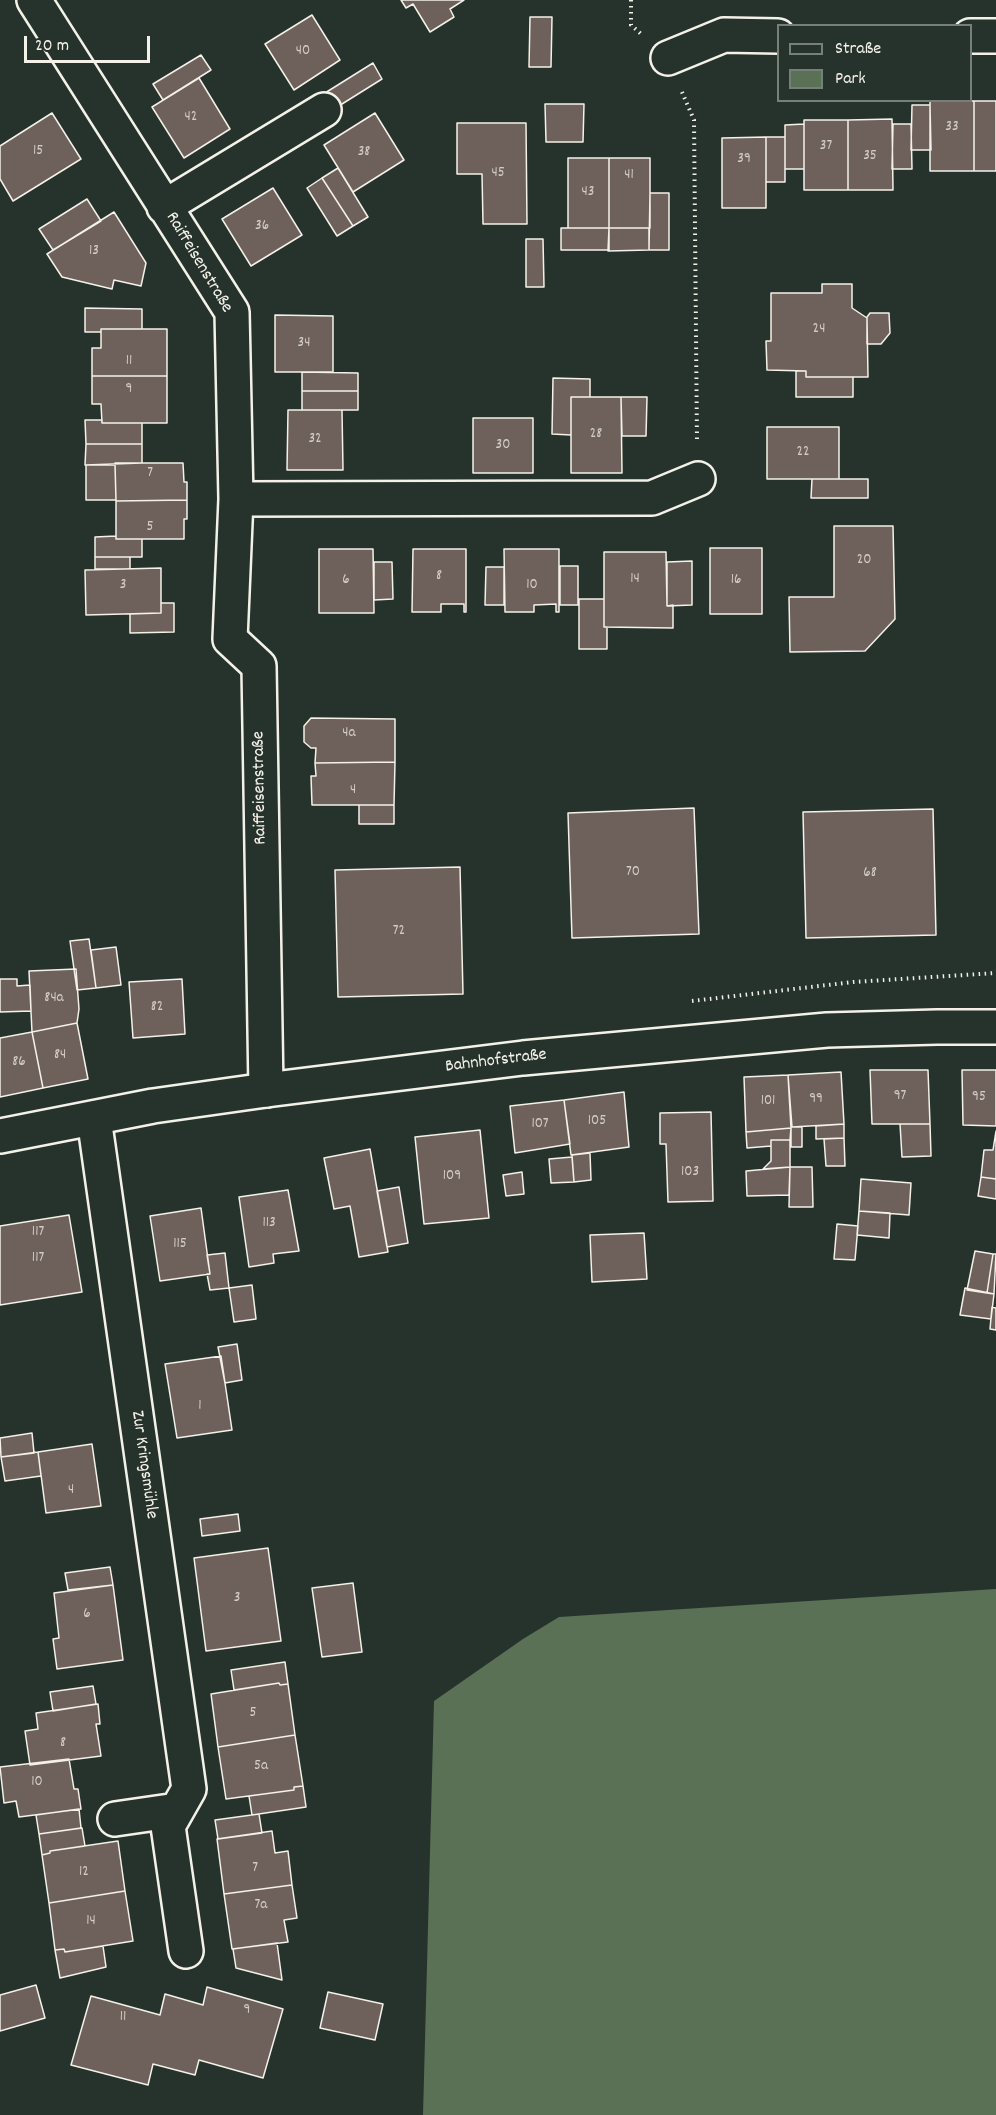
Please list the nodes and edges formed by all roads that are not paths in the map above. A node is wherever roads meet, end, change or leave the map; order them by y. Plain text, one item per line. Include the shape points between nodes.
1 (34, 0) edge
2 (777, 36) edge
3 (972, 36) edge
4 (996, 36) edge
5 (668, 58) road end
6 (324, 110) dead end
7 (164, 207) junction
8 (698, 479) road end
9 (236, 499) junction
10 (996, 1027) edge
11 (266, 1090) junction
12 (94, 1118) junction
13 (0, 1136) edge
14 (177, 1810) junction
15 (115, 1819) dead end
16 (186, 1951) dead end

1 - 7 street, Raiffeisenstraße
2 - 5 street via 724,35
3 - 4 street
6 - 7 street, Raiffeisenstraße
7 - 9 street, Raiffeisenstraße via 232,312
8 - 9 street via 652,498
9 - 11 street, Raiffeisenstraße via 230,639 259,666
10 - 11 street, Bahnhofstraße via 806,1032 523,1058
11 - 12 street, Bahnhofstraße
12 - 13 street, Bahnhofstraße
12 - 14 street, Zur Kringsmühle via 189,1789
14 - 15 street
14 - 16 street, Zur Kringsmühle via 168,1826

